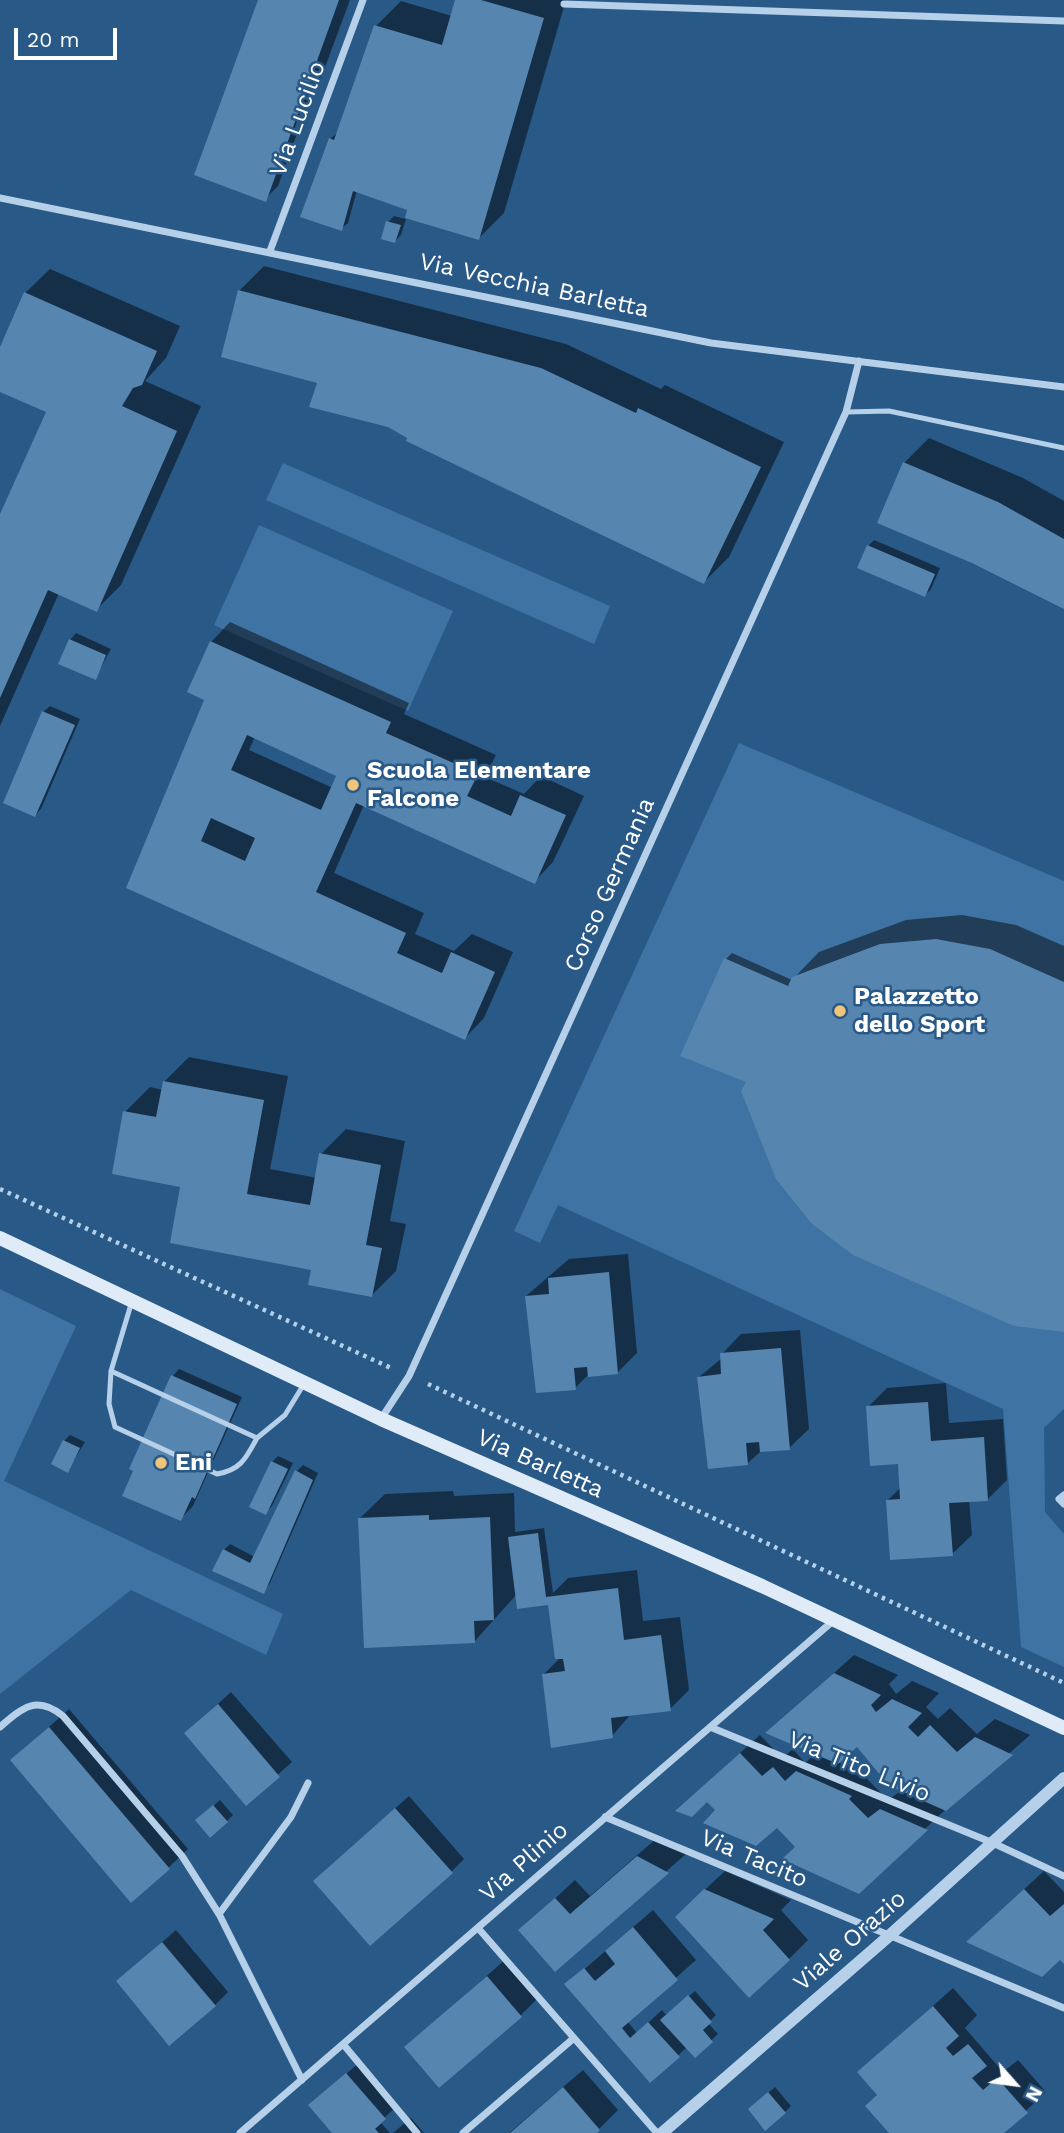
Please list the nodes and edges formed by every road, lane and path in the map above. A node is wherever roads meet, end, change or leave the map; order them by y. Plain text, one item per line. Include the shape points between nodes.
1 (363, 0) edge
2 (564, 4) dead end
3 (1064, 21) edge
4 (0, 198) edge
5 (270, 251) junction
6 (859, 360) junction
7 (1064, 387) edge
8 (846, 412) junction
9 (1064, 448) edge
10 (0, 1189) edge
11 (0, 1238) edge
12 (133, 1298) junction
13 (111, 1371) junction
14 (409, 1376) junction
15 (306, 1381) junction
16 (381, 1419) junction
17 (257, 1438) junction
18 (1064, 1495) edge
19 (1064, 1504) edge
20 (834, 1620) junction
21 (1064, 1683) edge
22 (0, 1727) edge
23 (710, 1727) junction
24 (1064, 1728) edge
25 (1064, 1778) edge
26 (308, 1783) dead end
27 (605, 1817) junction
28 (993, 1843) junction
29 (1064, 1876) edge
30 (219, 1914) junction
31 (478, 1928) junction
32 (889, 1936) junction
33 (1064, 2008) edge
34 (574, 2038) junction
35 (344, 2044) junction
36 (302, 2080) junction
37 (240, 2133) edge
38 (417, 2133) edge
39 (463, 2133) edge
40 (660, 2133) edge

1 - 5 street, Via Lucilio
2 - 3 street
4 - 5 street, Via Vecchia Barletta
5 - 6 street, Via Vecchia Barletta via 711,342
6 - 7 street, Via Vecchia Barletta
6 - 8 street, Corso Germania
8 - 9 lane via 889,411
8 - 14 street, Corso Germania
10 - 14 path
11 - 12 main road, Via Barletta
12 - 13 lane
12 - 15 main road, Via Barletta
13 - 17 lane
13 - 17 lane via 108,1404 115,1427 217,1474 244,1464
14 - 16 street, Corso Germania
14 - 21 path
15 - 16 main road, Via Barletta
15 - 17 lane via 285,1415
16 - 20 main road, Via Barletta
18 - 19 street via 1059,1499
20 - 23 street, Via Plinio
20 - 24 main road, Via Barletta
22 - 30 street via 34,1704 49,1705 63,1716 182,1856
23 - 27 street, Via Plinio
23 - 28 street, Via Tito Livio
25 - 28 street, Viale Orazio
26 - 30 street via 291,1817
27 - 31 street, Via Plinio
27 - 32 street, Via Tacito
28 - 29 street, Via Tito Livio
28 - 32 street, Viale Orazio
30 - 36 street
31 - 34 street
31 - 35 street, Via Plinio
32 - 33 street, Via Tacito
32 - 40 street, Viale Orazio
34 - 39 street
34 - 40 street
35 - 36 street, Via Plinio
35 - 38 street
36 - 37 street, Via Plinio

